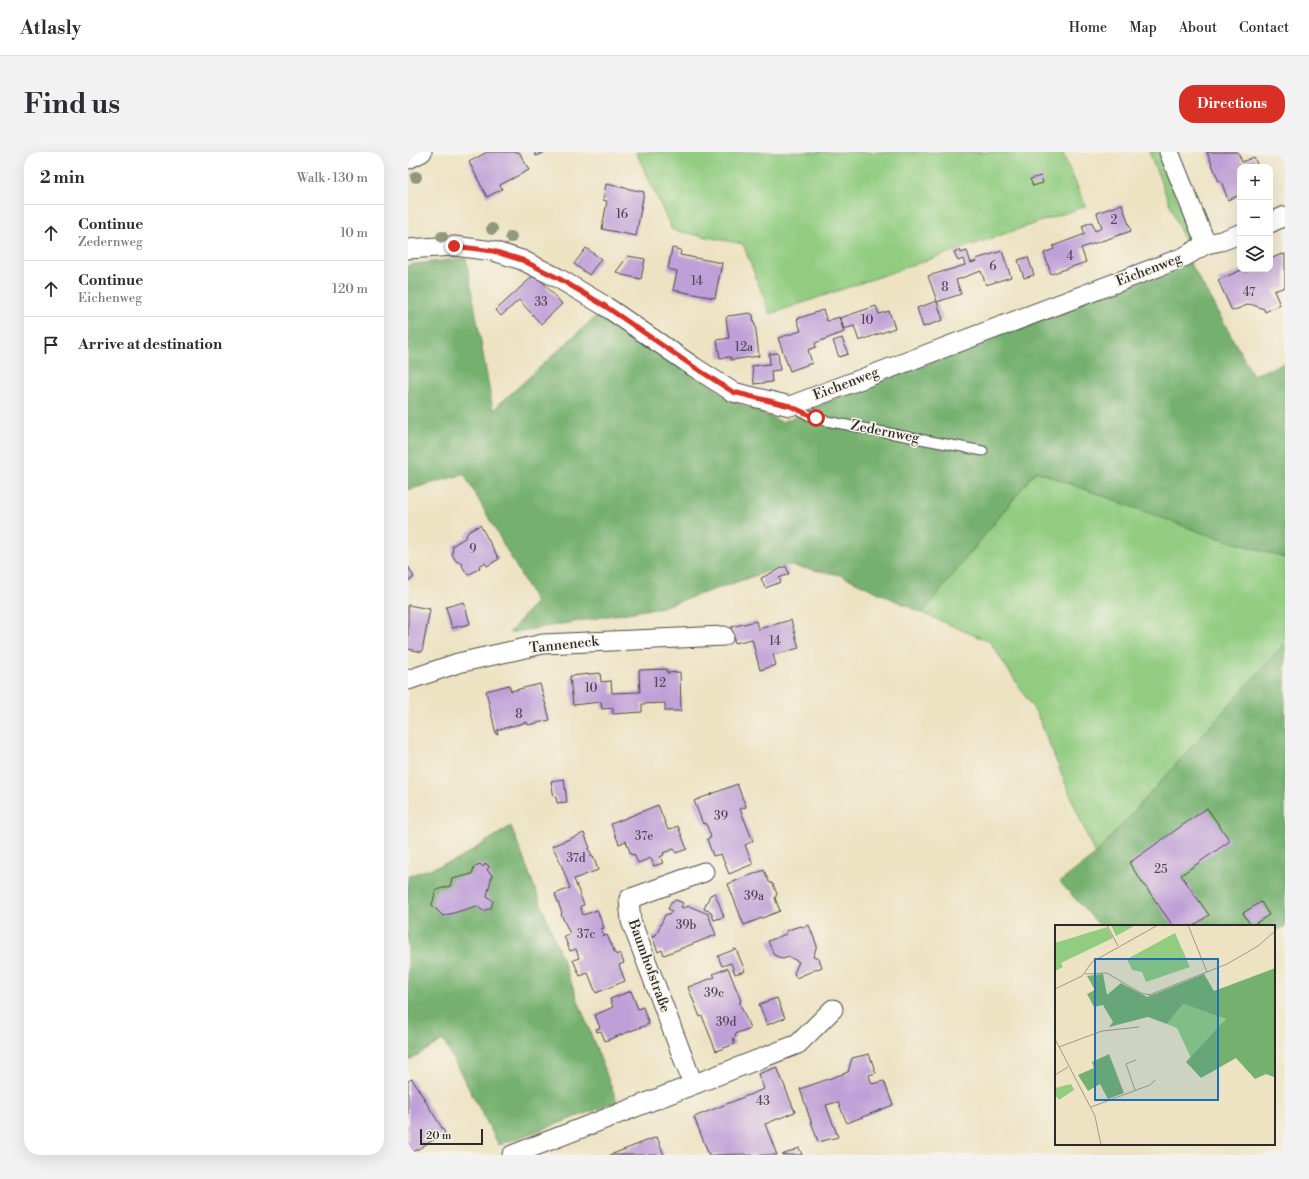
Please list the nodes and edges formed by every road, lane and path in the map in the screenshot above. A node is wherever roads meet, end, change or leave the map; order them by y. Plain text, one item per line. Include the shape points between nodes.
1 (422, 152) edge
2 (1169, 152) edge
3 (408, 159) edge
4 (1285, 216) edge
5 (1273, 221) edge
6 (1237, 235) edge
7 (1206, 244) junction
8 (408, 249) edge
9 (790, 406) junction
10 (983, 451) dead end
11 (724, 636) dead end
12 (408, 680) edge
13 (704, 872) dead end
14 (833, 1009) dead end
15 (693, 1084) junction
16 (512, 1155) edge

1 - 3 street
2 - 7 street
4 - 5 street
6 - 7 street, Eichenweg
7 - 9 street, Eichenweg via 1184,256
8 - 9 street via 454,246 493,251 522,260 605,306 733,392
9 - 10 lane, Zedernweg via 816,418
11 - 12 street, Tanneneck via 543,644 458,663
13 - 15 street, Baumhofstraße via 629,899 631,921
14 - 15 street via 798,1044
15 - 16 street

